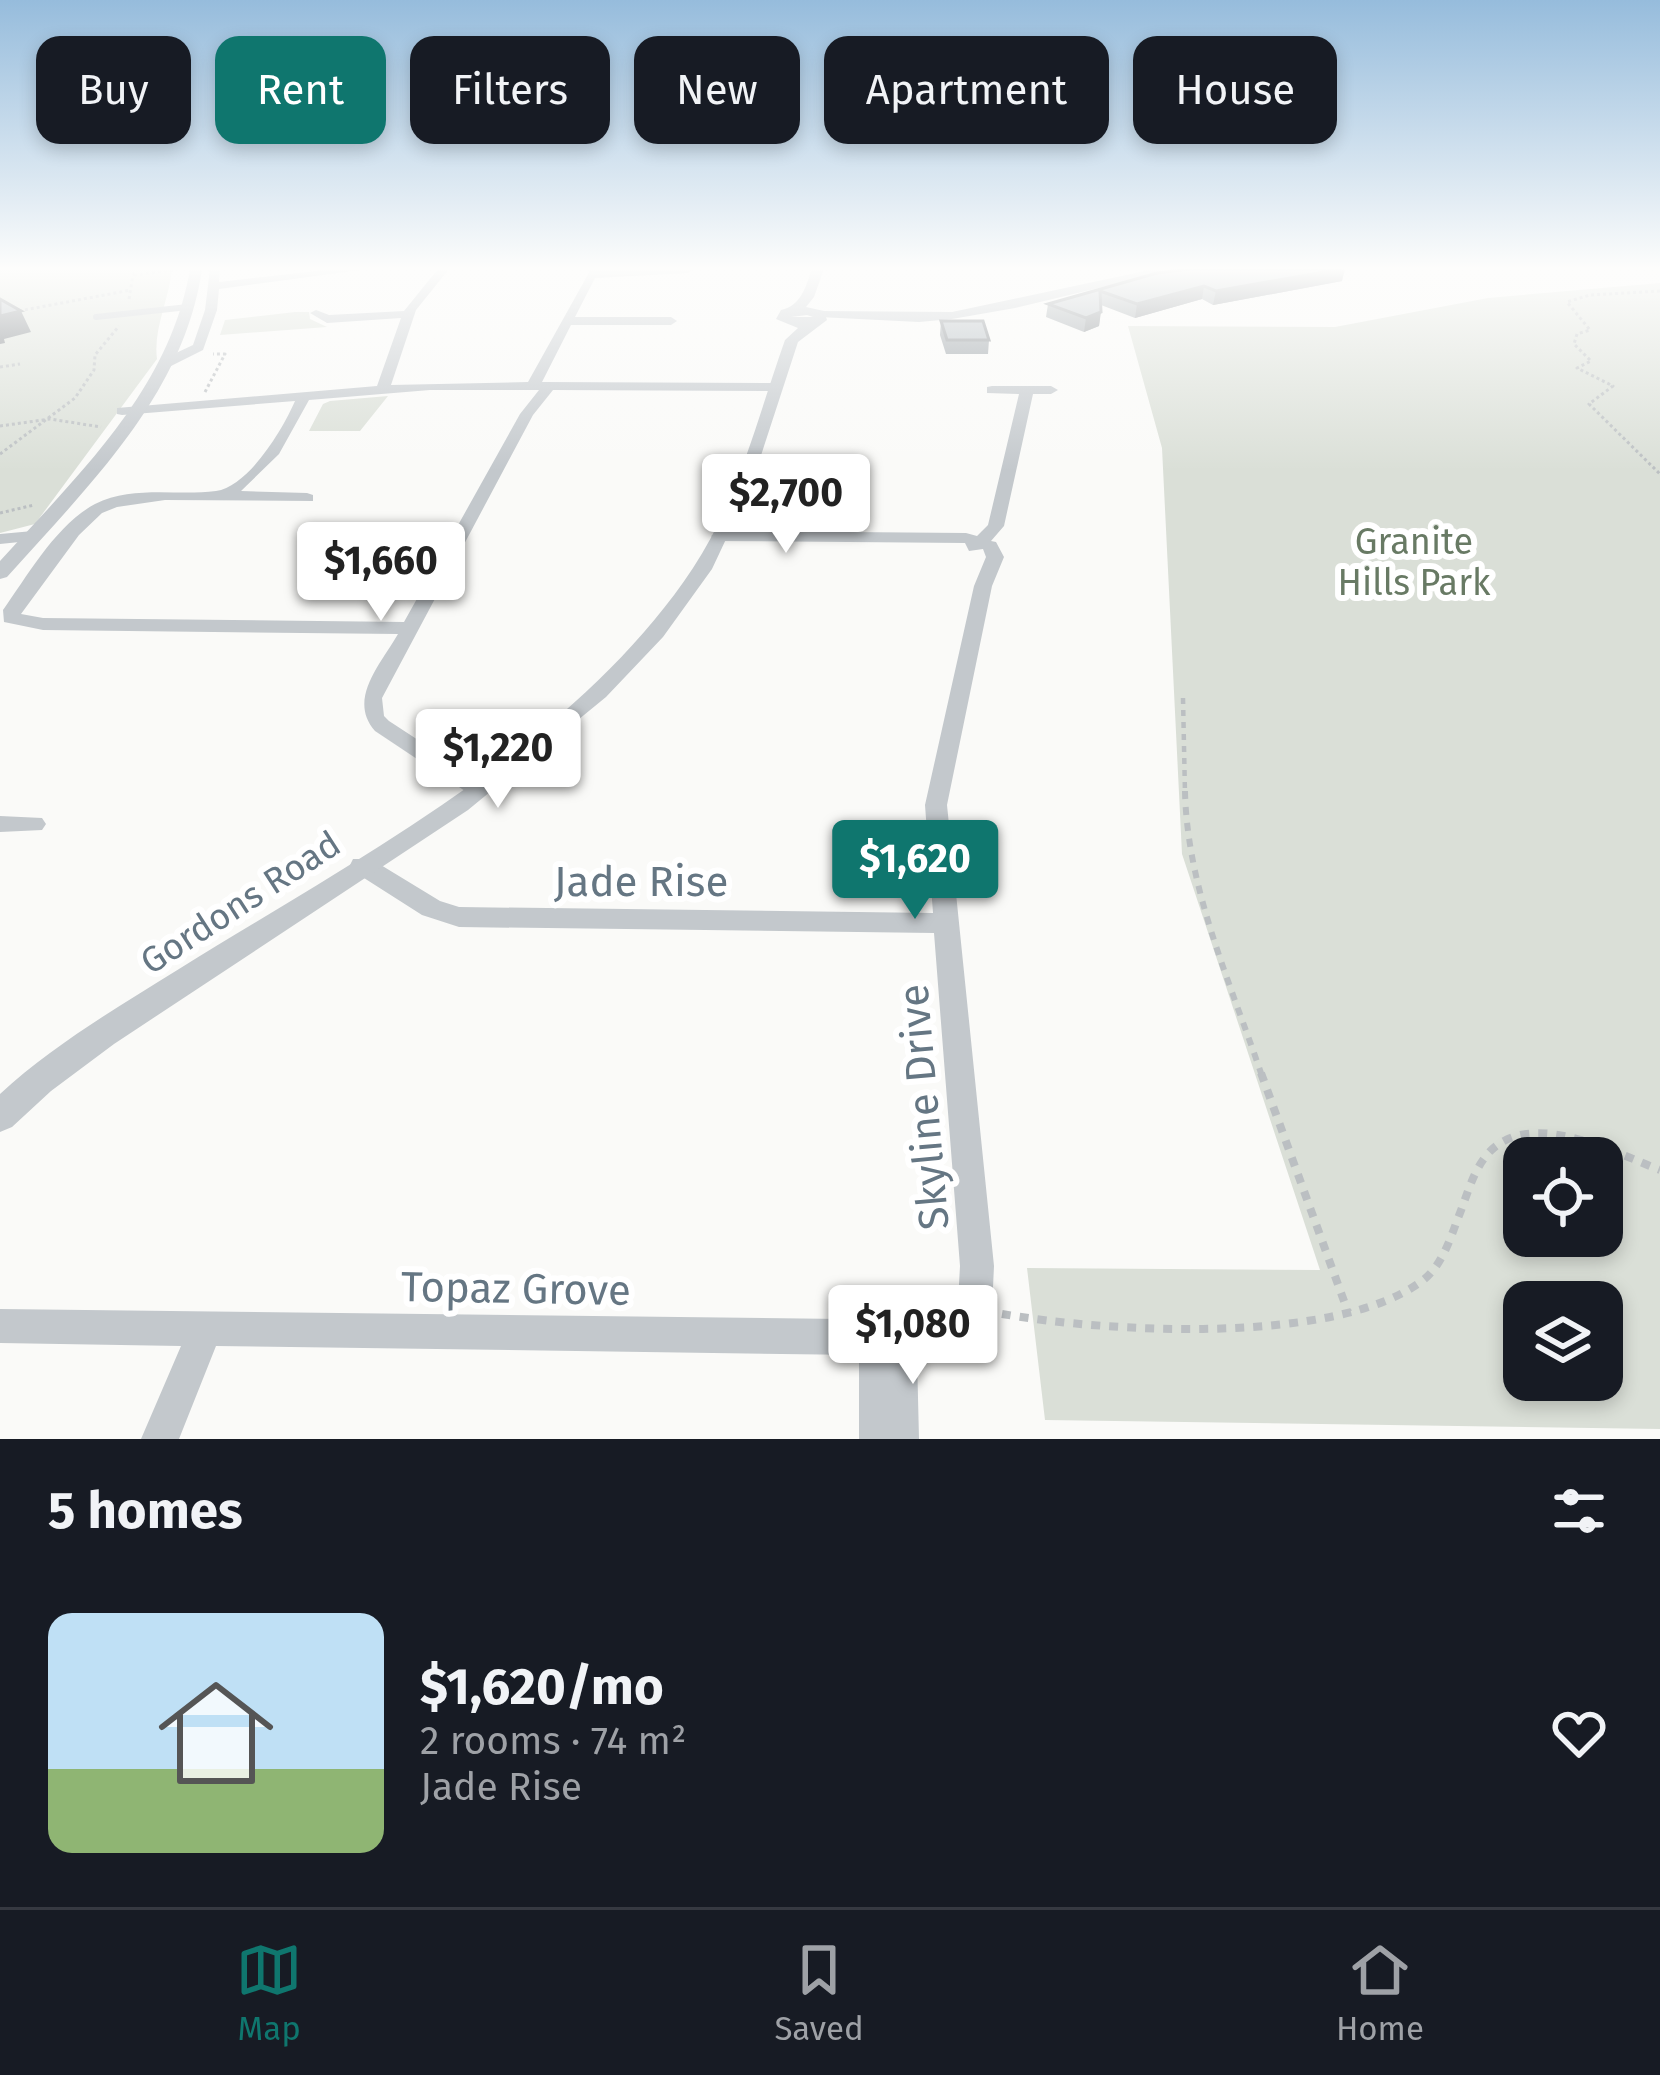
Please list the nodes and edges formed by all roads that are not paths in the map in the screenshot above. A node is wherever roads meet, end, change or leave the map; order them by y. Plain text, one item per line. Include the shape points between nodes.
1 (176, 336) edge
2 (202, 336) edge
3 (401, 336) edge
4 (557, 336) edge
5 (797, 336) edge
6 (164, 364) junction
7 (535, 386) junction
8 (775, 387) junction
9 (383, 389) junction
10 (992, 390) dead end
11 (1027, 390) junction
12 (1051, 390) dead end
13 (304, 395) junction
14 (134, 410) junction
15 (72, 490) junction
16 (226, 494) junction
17 (307, 498) dead end
18 (721, 531) junction
19 (33, 536) junction
20 (0, 539) edge
21 (979, 544) junction
22 (0, 573) edge
23 (410, 628) junction
24 (476, 788) junction
25 (0, 824) edge
26 (34, 824) dead end
27 (370, 860) junction
28 (946, 923) junction
29 (0, 1116) edge
30 (975, 1308) joint
31 (0, 1326) edge
32 (206, 1329) junction
33 (887, 1337) junction
34 (160, 1439) edge
35 (878, 1439) edge
36 (900, 1439) edge

1 - 6 street
2 - 6 street via 199,347
3 - 9 street
4 - 7 street
5 - 8 street, Gordons Road
6 - 14 street
7 - 8 street
7 - 9 street
7 - 23 street
8 - 18 street, Gordons Road
9 - 13 street
10 - 11 street
11 - 12 street
11 - 21 street via 996,526
13 - 14 street
13 - 16 street via 287,434
14 - 15 street
14 - 15 street via 111,426
15 - 19 street
16 - 17 street
16 - 23 street via 99,507 11,618
18 - 21 street
18 - 24 street, Gordons Road via 700,572 643,644
19 - 20 street
19 - 22 street
21 - 28 street, Skyline Drive via 983,586 935,805
23 - 24 street via 372,698 374,717
24 - 27 street, Gordons Road
25 - 26 street
27 - 28 street, Jade Rise via 383,881 444,915
27 - 29 street, Gordons Road via 73,1055
28 - 30 street, Skyline Drive
30 - 33 street, Topaz Grove via 959,1330 942,1336
31 - 32 street, Topaz Grove
32 - 33 street, Topaz Grove
32 - 34 street
33 - 35 street
33 - 36 street

